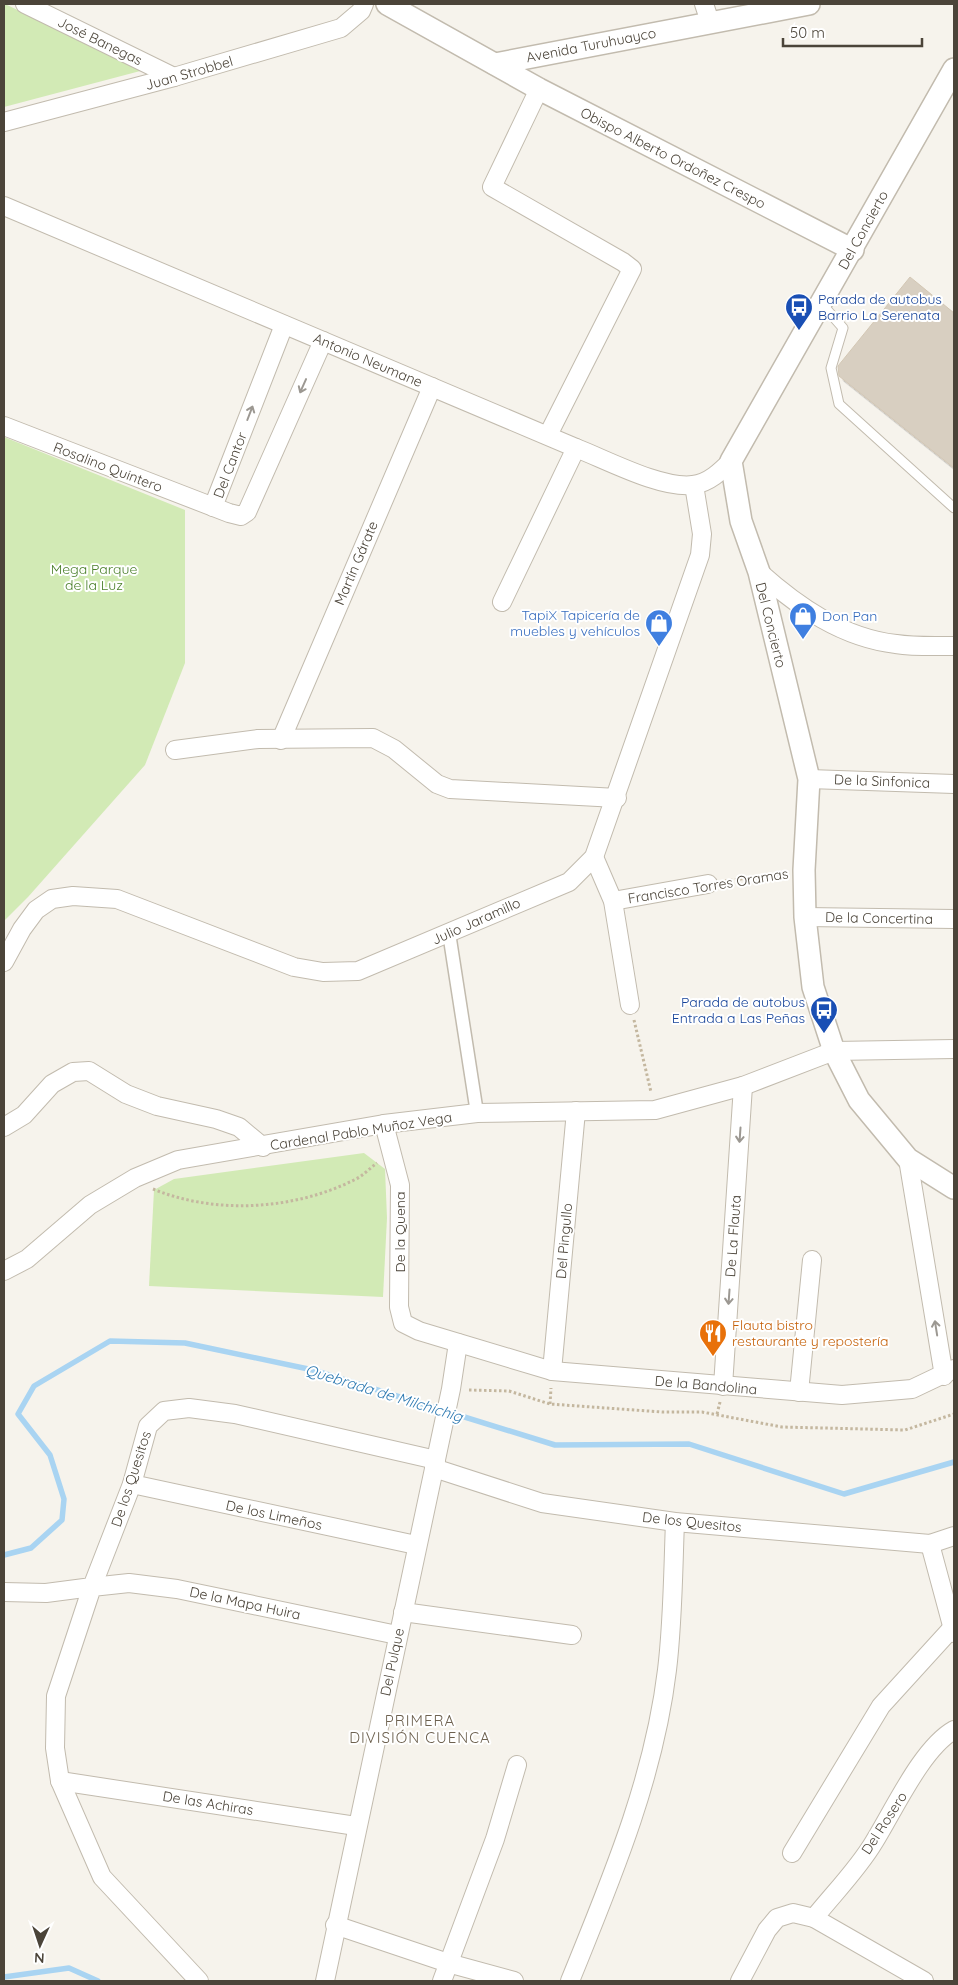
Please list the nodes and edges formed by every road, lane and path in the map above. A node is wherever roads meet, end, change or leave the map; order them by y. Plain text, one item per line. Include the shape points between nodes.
1 (25, 4) edge
2 (364, 4) edge
3 (387, 4) edge
4 (809, 4) edge
5 (707, 13) edge
6 (495, 64) junction
7 (954, 69) edge
8 (174, 78) junction
9 (539, 89) junction
10 (4, 122) edge
11 (4, 206) edge
12 (852, 250) junction
13 (822, 304) junction
14 (284, 325) junction
15 (323, 341) junction
16 (432, 386) junction
17 (4, 426) edge
18 (548, 435) junction
19 (576, 448) junction
20 (731, 460) junction
21 (694, 485) junction
22 (213, 507) junction
23 (954, 508) edge
24 (758, 572) junction
25 (502, 602) dead end
26 (954, 646) edge
27 (281, 740) junction
28 (175, 750) dead end
29 (809, 778) junction
30 (954, 784) edge
31 (616, 798) junction
32 (594, 858) junction
33 (804, 870) junction
34 (708, 884) joint
35 (613, 902) junction
36 (805, 917) junction
37 (954, 918) edge
38 (449, 933) junction
39 (4, 962) edge
40 (630, 1006) joint
41 (954, 1049) edge
42 (834, 1051) junction
43 (743, 1086) junction
44 (655, 1110) junction
45 (576, 1111) junction
46 (477, 1113) junction
47 (384, 1124) junction
48 (4, 1127) edge
49 (263, 1147) junction
50 (394, 1157) junction
51 (908, 1159) junction
52 (135, 1178) junction
53 (954, 1188) edge
54 (812, 1260) dead end
55 (4, 1271) edge
56 (418, 1331) joint
57 (458, 1343) junction
58 (552, 1372) junction
59 (949, 1373) edge
60 (723, 1386) junction
61 (799, 1392) junction
62 (450, 1393) junction
63 (954, 1414) edge
64 (435, 1464) junction
65 (132, 1484) junction
66 (676, 1522) junction
67 (954, 1536) edge
68 (930, 1544) junction
69 (416, 1545) junction
70 (92, 1587) junction
71 (4, 1592) edge
72 (402, 1612) junction
73 (953, 1630) edge
74 (572, 1634) dead end
75 (397, 1635) junction
76 (954, 1730) edge
77 (517, 1765) dead end
78 (60, 1781) junction
79 (356, 1826) junction
80 (792, 1853) dead end
81 (814, 1918) junction
82 (335, 1925) junction
83 (448, 1963) junction
84 (199, 1981) edge
85 (325, 1981) edge
86 (442, 1981) edge
87 (514, 1981) edge
88 (570, 1981) edge
89 (740, 1981) edge
90 (924, 1981) edge

1 - 8 street, José Banegas
2 - 8 street, Juan Strobbel via 341,28
3 - 6 street
4 - 5 street, Avenida Turuhuayco
5 - 6 street, Avenida Turuhuayco
6 - 9 street, Obispo Alberto Ordoñez Crespo
7 - 12 street, Del Concierto
8 - 10 street, Juan Strobbel
9 - 12 street, Obispo Alberto Ordoñez Crespo
9 - 18 street via 492,187 632,269
11 - 14 street, Antonio Neumane
12 - 13 street, Del Concierto
13 - 20 street, Del Concierto
13 - 23 lane via 843,328 831,368 839,404
14 - 15 street, Antonio Neumane
22 -> 14 street, Del Cantor
15 - 16 street, Antonio Neumane
15 -> 22 street, Del Cantor via 247,512 235,516
16 - 18 street, Antonio Neumane
16 - 27 street, Martín Gárate
17 - 22 street, Rosalino Quintero
18 - 19 street, Antonio Neumane
19 - 21 street, Antonio Neumane via 669,485
19 - 25 street
20 - 21 street, Antonio Neumane via 717,475
20 - 24 street, Del Concierto via 741,521
21 - 31 street, Julio Jaramillo via 702,534 700,555
24 - 26 street via 807,610 858,636 896,644
24 - 29 street, Del Concierto
27 - 28 street via 258,739
27 - 31 street via 373,738 394,749 437,784 450,789
29 - 30 street, De la Sinfonica
29 - 33 street, Del Concierto
31 - 32 street, Julio Jaramillo
32 - 35 street
32 - 38 street, Julio Jaramillo via 569,882
33 - 34 path, Francisco Torres Oramas
33 - 36 street, Del Concierto
34 - 35 street, Francisco Torres Oramas
35 - 40 street
36 - 37 street, De la Concertina
36 - 42 street, Del Concierto via 813,987
38 - 39 street, Julio Jaramillo via 358,971 324,972 294,967 117,899 73,896 52,899 36,910
38 - 46 street
40 - 44 path
41 - 42 street
42 - 43 street, Cardenal Pablo Muñoz Vega
42 - 51 street, Del Concierto via 859,1100
43 - 44 street, Cardenal Pablo Muñoz Vega
43 -> 60 street, De La Flauta
44 - 45 street, Cardenal Pablo Muñoz Vega
45 - 46 street, Cardenal Pablo Muñoz Vega
45 - 58 street, Del Pingullo
46 - 47 street, Cardenal Pablo Muñoz Vega
47 - 49 street, Cardenal Pablo Muñoz Vega
47 - 50 street, De la Quena
48 - 49 street via 24,1115 52,1084 73,1072 89,1071 126,1094 157,1106 239,1127
49 - 52 street, Cardenal Pablo Muñoz Vega via 178,1160
50 - 52 path via 376,1163 357,1179 314,1195 269,1205 220,1205 180,1198 154,1190
50 - 56 street, De la Quena via 400,1185 399,1307 403,1323
51 - 53 street, Del Concierto
59 -> 51 street
52 - 55 street, Cardenal Pablo Muñoz Vega via 90,1205 27,1259
54 - 61 street
56 - 57 street, De la Bandolina
57 - 58 street, De la Bandolina
57 - 62 street, Del Pulque
58 - 60 street, De la Bandolina
59 - 61 street, De la Bandolina via 912,1389 842,1395
60 - 61 street, De la Bandolina
62 - 63 path via 509,1391 550,1404 702,1412 782,1427 905,1430
62 - 64 street, Del Pulque
64 - 65 street, De los Quesitos via 235,1414 189,1408 164,1411 148,1426
64 - 66 street, De los Quesitos via 542,1503
64 - 69 street, Del Pulque
65 - 69 street, De los Limeños
65 - 70 street, De los Quesitos
66 - 68 street, De los Quesitos
66 - 88 street via 667,1670 648,1769 617,1866
67 - 68 street, De los Quesitos
68 - 73 street
69 - 72 street, Del Pulque
70 - 71 street via 46,1593
70 - 75 street, De la Mapa Huira via 128,1583 177,1589
70 - 78 street, De los Quesitos via 56,1696 55,1748
72 - 74 street
72 - 75 street, Del Pulque
73 - 80 street via 881,1706
75 - 79 street, Del Pulque
76 - 81 street, Del Rosero via 933,1749 891,1810 873,1843
77 - 83 street via 495,1839
78 - 79 street, De las Achiras
78 - 84 street, De los Quesitos via 102,1877
79 - 82 street, Del Pulque
81 - 89 street via 793,1913 778,1918 767,1930
81 - 90 street
82 - 83 street
82 - 85 street, Del Pulque
83 - 86 street
83 - 87 street

